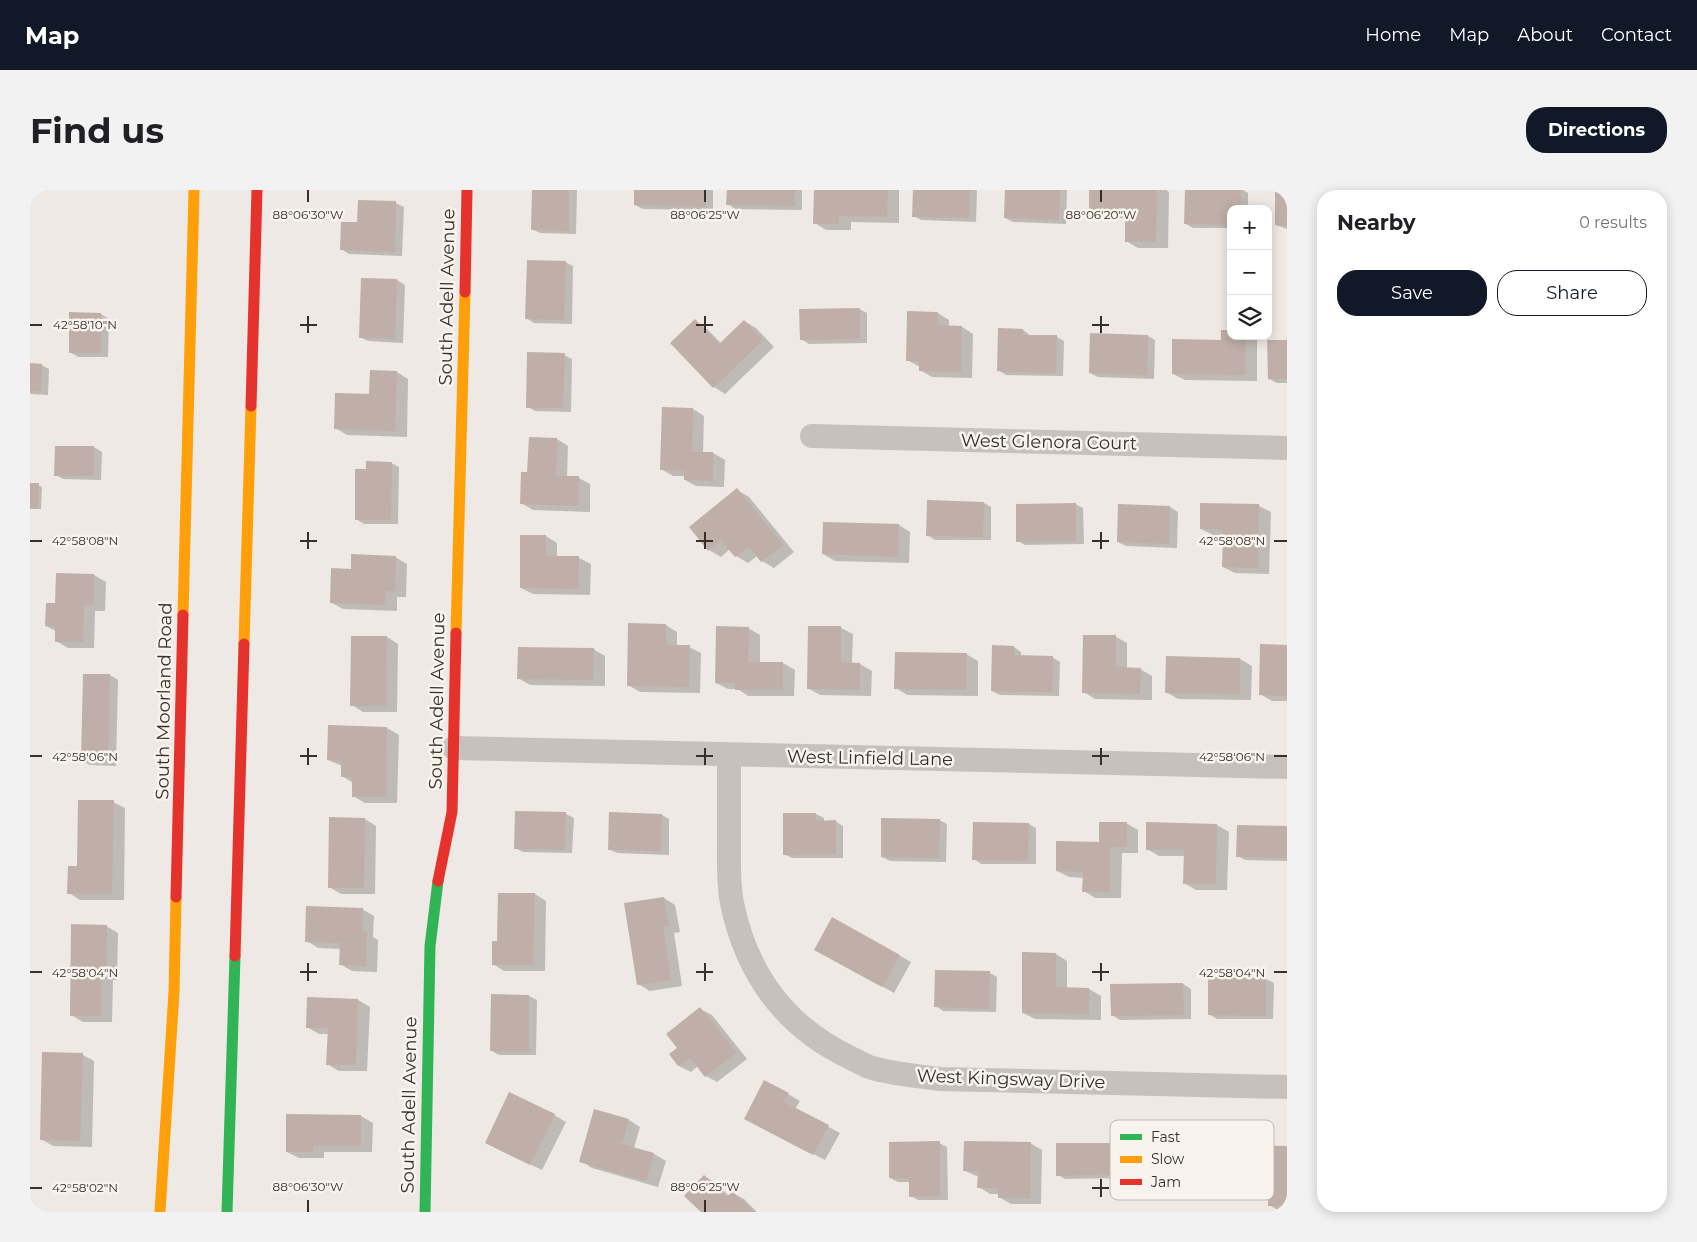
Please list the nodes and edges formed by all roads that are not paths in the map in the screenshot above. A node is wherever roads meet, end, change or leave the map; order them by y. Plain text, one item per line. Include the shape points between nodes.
1 (194, 190) edge
2 (257, 190) edge
3 (466, 190) edge
4 (812, 436) dead end
5 (1287, 448) edge
6 (454, 748) junction
7 (730, 754) junction
8 (1287, 767) edge
9 (1287, 1087) edge
10 (160, 1212) edge
11 (227, 1212) edge
12 (425, 1212) edge

1 - 10 main road, South Moorland Road via 174,992
2 - 11 main road
3 - 6 main road, South Adell Avenue
4 - 5 street, West Glenora Court
6 - 7 street, West Linfield Lane
6 - 12 main road, South Adell Avenue via 452,812 437,886 430,946
7 - 8 street, West Linfield Lane
7 - 9 street, West Kingsway Drive via 729,870 740,934 765,986 811,1036 869,1066 908,1075

